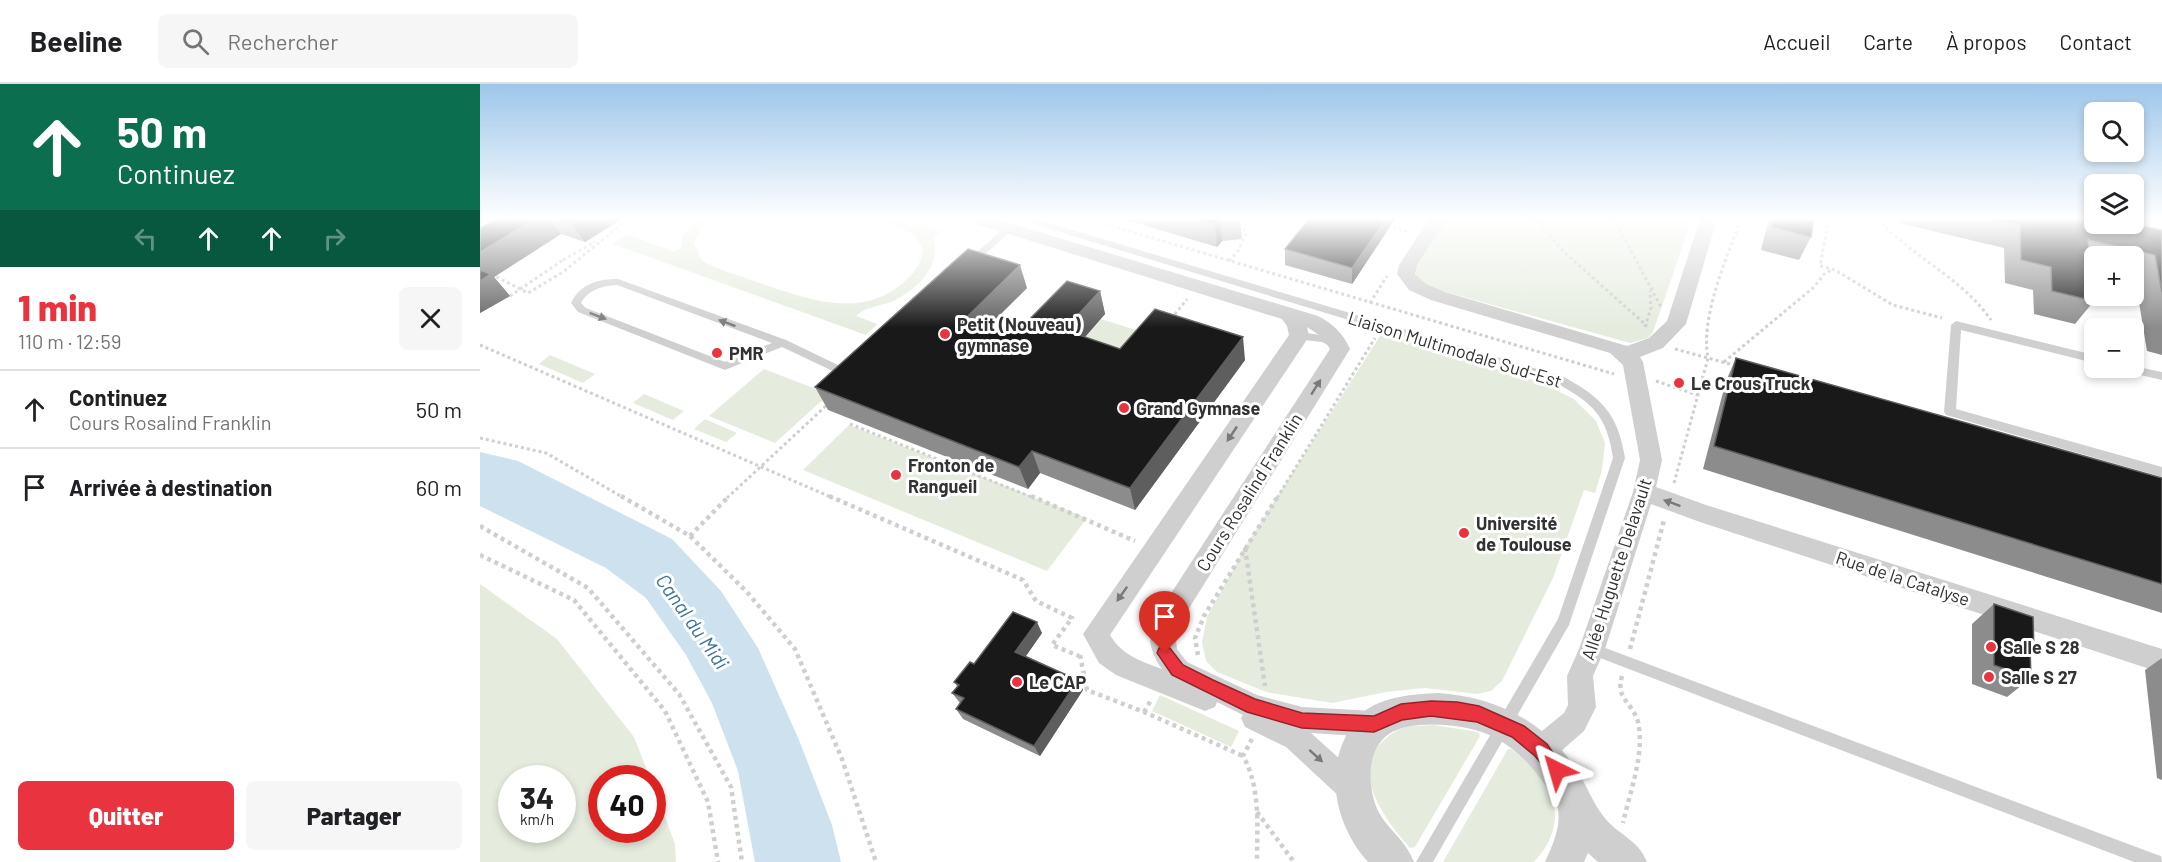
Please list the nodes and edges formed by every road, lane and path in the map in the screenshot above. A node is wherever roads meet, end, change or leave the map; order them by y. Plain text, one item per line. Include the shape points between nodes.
1 (571, 255) edge
2 (582, 255) edge
3 (979, 255) edge
4 (1089, 255) edge
5 (1147, 255) edge
6 (1210, 255) edge
7 (1234, 255) edge
8 (1414, 255) edge
9 (1568, 255) edge
10 (1633, 255) edge
11 (1698, 255) edge
12 (1730, 255) edge
13 (1822, 255) edge
14 (1918, 255) edge
15 (1229, 261) junction
16 (1835, 270) junction
17 (960, 272) edge
18 (490, 273) edge
19 (1649, 287) junction
20 (1191, 294) dead end
21 (510, 296) dead end
22 (1661, 307) dead end
23 (1942, 318) dead end
24 (1992, 323) dead end
25 (1166, 324) edge
26 (1294, 325) junction
27 (1645, 325) junction
28 (1378, 333) dead end
29 (1651, 335) junction
30 (782, 343) junction
31 (480, 345) edge
32 (2084, 357) edge
33 (1708, 358) junction
34 (1723, 362) junction
35 (858, 364) edge
36 (1621, 364) junction
37 (1746, 369) edge
38 (2144, 372) edge
39 (2162, 376) edge
40 (1653, 380) dead end
41 (1697, 394) junction
42 (833, 400) edge
43 (850, 424) edge
44 (480, 438) edge
45 (762, 467) junction
46 (2162, 472) edge
47 (1644, 492) junction
48 (1672, 492) dead end
49 (1664, 522) dead end
50 (480, 526) edge
51 (690, 536) junction
52 (1128, 538) dead end
53 (1245, 547) junction
54 (480, 555) edge
55 (1096, 634) junction
56 (1592, 649) junction
57 (1630, 649) dead end
58 (1079, 656) junction
59 (1199, 659) dead end
60 (2162, 661) edge
61 (1622, 676) dead end
62 (1266, 692) dead end
63 (1374, 724) junction
64 (1505, 724) junction
65 (1257, 731) dead end
66 (1541, 750) junction
67 (1243, 756) junction
68 (1352, 789) junction
69 (1576, 811) junction
70 (1256, 812) junction
71 (1623, 825) dead end
72 (1380, 855) edge
73 (718, 862) edge
74 (742, 862) edge
75 (876, 862) edge
76 (1257, 862) edge
77 (1294, 862) edge
78 (1424, 862) edge
79 (1564, 862) edge
80 (1628, 862) edge
81 (2156, 862) edge

1 - 21 path, bridge
2 - 18 path via 528,293
3 - 17 lane
4 - 26 street, Cours Rosalind Franklin
5 - 64 lane, Liaison Multimodale Sud-Est via 1560,380 1593,399 1607,416 1616,434 1619,458 1564,621
6 - 15 path
7 - 15 path
8 - 36 street via 1406,274 1421,290 1617,348
9 - 27 path
10 - 19 path
11 - 29 street via 1676,324
12 - 33 path via 1708,327 1704,352
13 - 16 path via 1820,266
14 - 24 path via 1969,295
15 - 36 path
16 - 23 path via 1893,305
16 - 34 path via 1826,272 1814,287
19 - 22 path
19 - 27 path via 1652,299
20 - 25 path
26 -> 55 street
63 -> 26 street, Cours Rosalind Franklin via 1302,720 1253,706 1178,670 1165,653 1162,629 1340,349 1326,328 1311,321
27 - 29 path
27 - 29 path
28 - 53 path
29 - 33 path
29 - 36 street
30 -> 30 lane via 618,282 592,286 579,294 576,303 582,310 725,366
30 - 35 lane via 839,370
31 - 45 path
32 - 46 lane via 1956,325 1950,412
33 - 34 path
33 - 41 path
34 - 37 path
36 - 47 street, Allée Huguette Delavault via 1633,362 1651,460
38 - 39 lane
40 - 41 path
41 - 48 path
42 - 45 path
43 - 52 path
44 - 51 path via 546,453
45 - 51 path
45 - 58 path via 1023,580 1036,601 1072,618 1052,645
47 - 56 street, Allée Huguette Delavault
60 -> 47 street, Rue de la Catalyse
49 - 57 path
50 - 74 path via 588,588 679,694 731,787
51 - 75 path via 747,592 795,649 842,759
53 - 59 path via 1204,616 1195,638
53 - 62 path
54 - 73 path via 574,600 665,711 708,802
55 - 58 path
55 -> 68 street via 1108,655 1125,667 1296,738
56 - 66 street, Allée Huguette Delavault via 1580,676 1582,707 1574,722
56 - 81 lane
58 - 67 path via 1087,690
61 - 71 path via 1619,686 1637,719 1641,743
63 - 64 street via 1401,712 1431,708 1479,714
63 - 68 street via 1359,744 1352,767
64 - 66 street
64 - 78 lane, Liaison Multimodale Sud-Est
65 - 67 path
66 - 69 street via 1557,770
67 - 70 path via 1250,765
68 - 72 street
69 - 79 street via 1574,834
69 - 80 street via 1593,833
70 - 76 path
70 - 77 path

